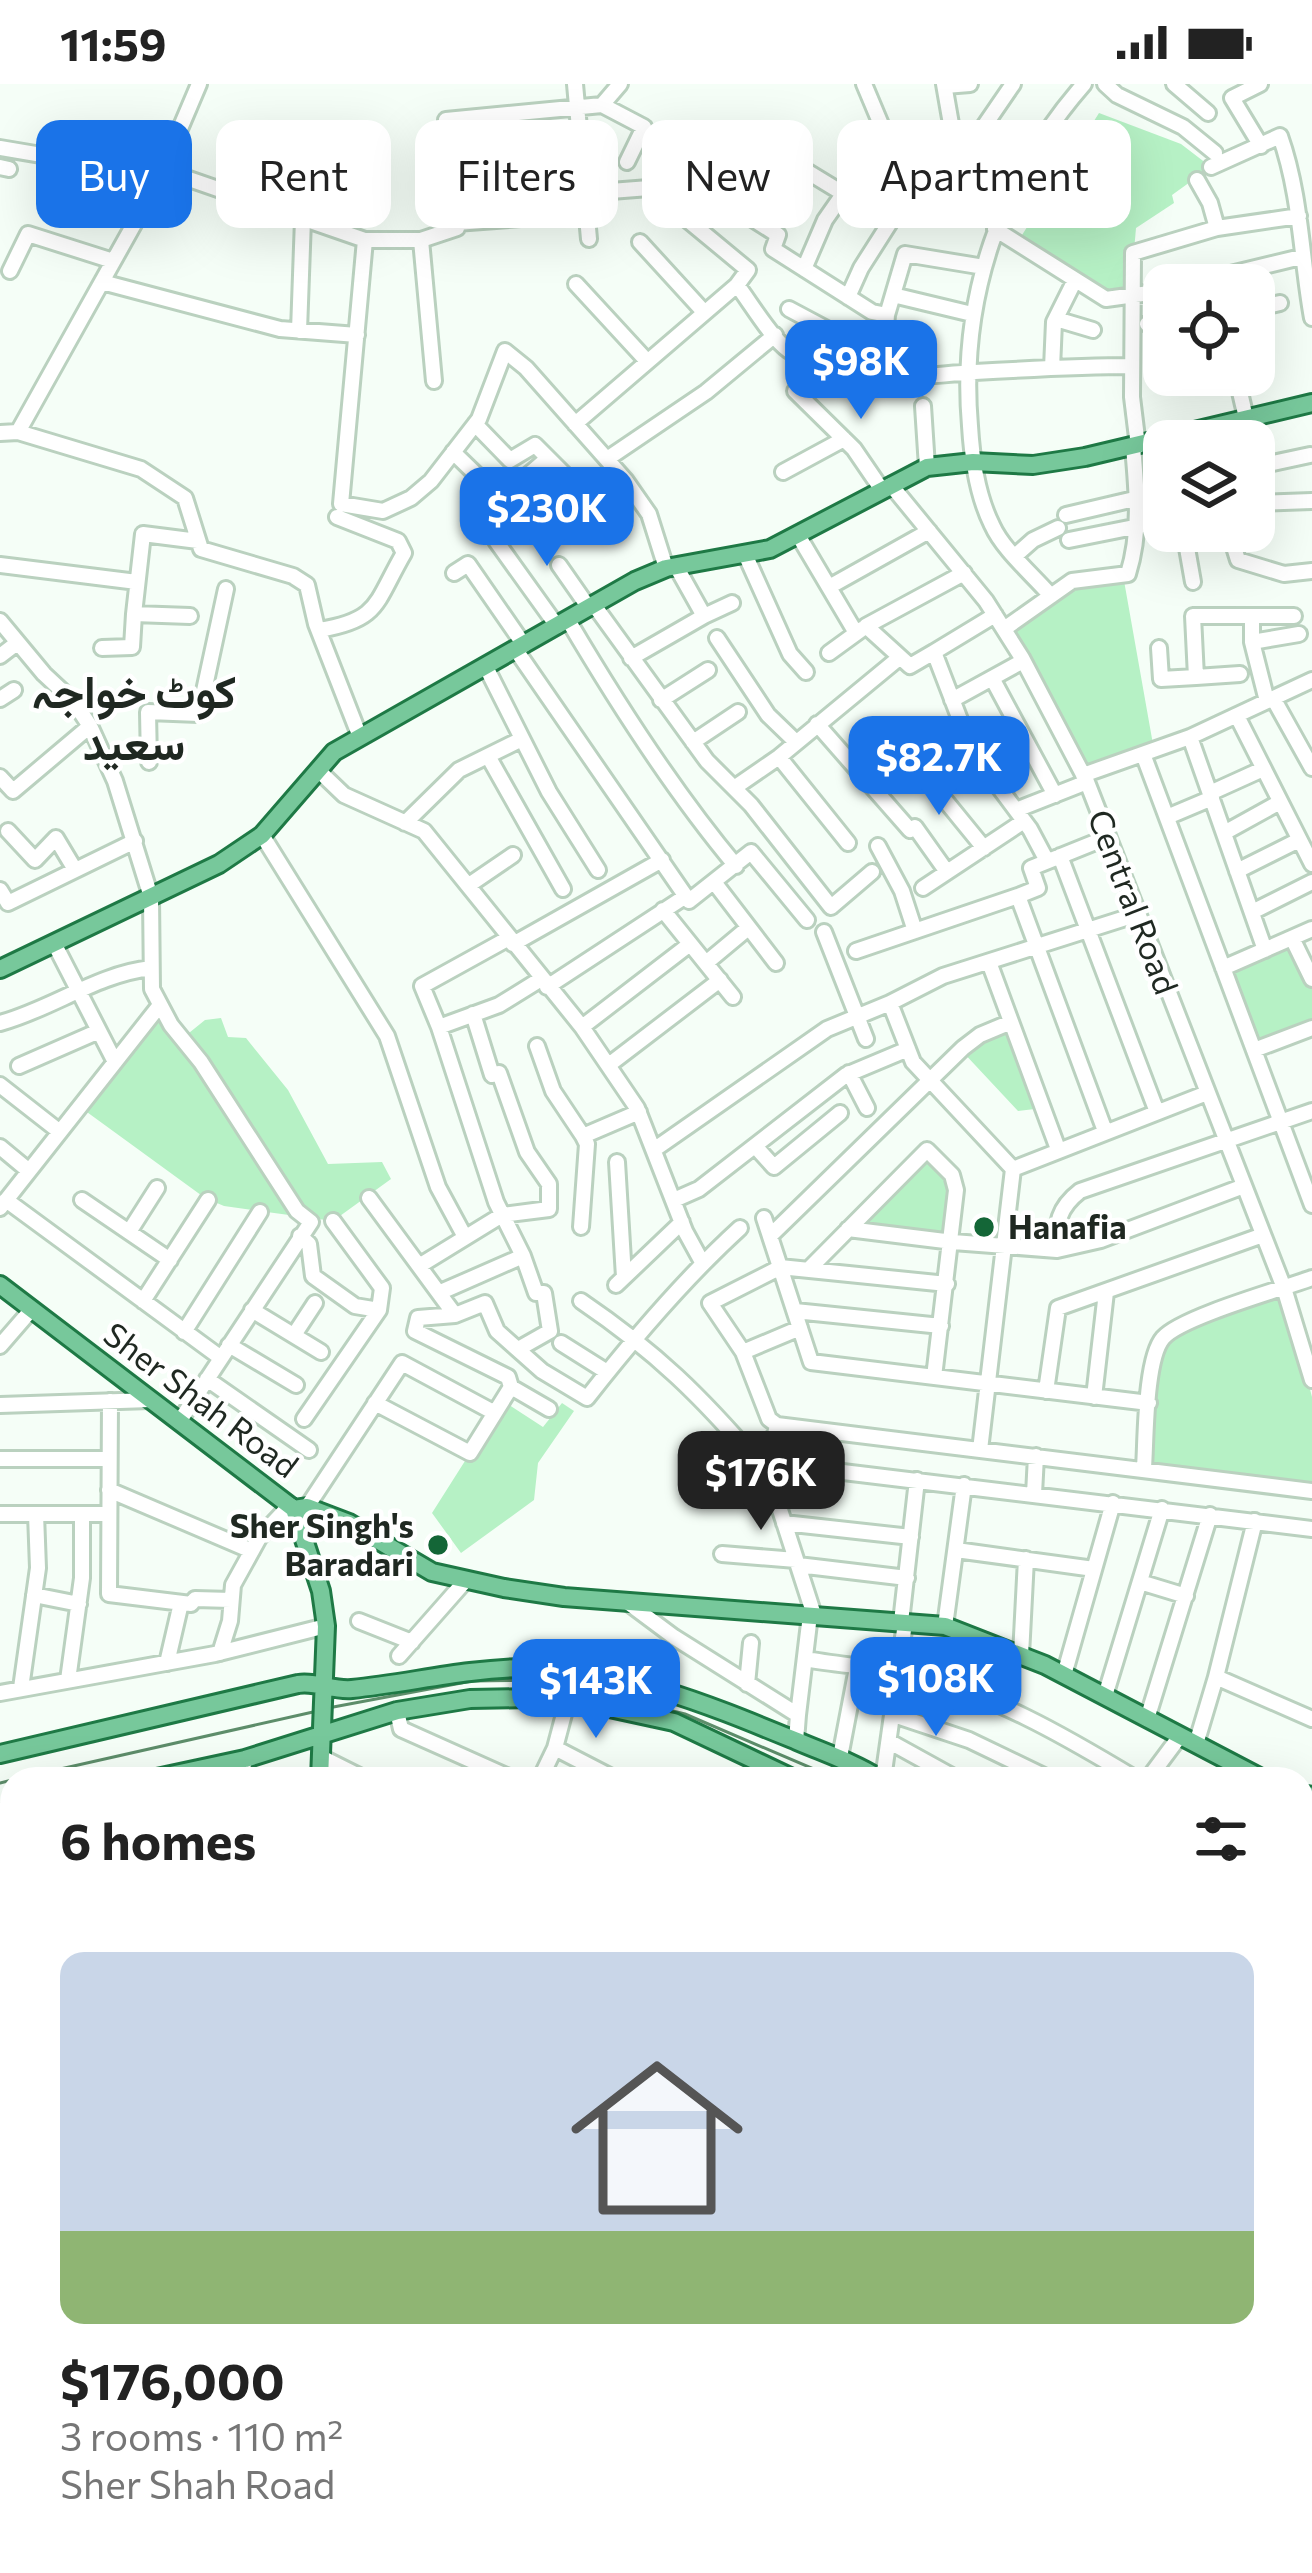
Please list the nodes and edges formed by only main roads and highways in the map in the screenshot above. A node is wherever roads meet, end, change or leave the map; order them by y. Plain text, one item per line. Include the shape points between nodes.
1 (1312, 403) edge
2 (1239, 420) edge
3 (1143, 445) edge
4 (0, 969) edge
5 (0, 1285) edge
6 (297, 1507) junction
7 (324, 1693) junction
8 (324, 1728) junction
9 (0, 1754) edge
10 (225, 1767) edge
11 (322, 1767) edge
12 (769, 1767) edge
13 (859, 1767) edge
14 (1223, 1767) edge

1 - 2 main road
3 - 4 main road via 1033,465 927,467 770,549 671,567 334,752 262,835 219,864
5 - 6 main road, Sher Shah Road
6 - 7 main road via 321,1591
6 - 14 main road, Sher Shah Road via 350,1522 416,1565 466,1580 564,1597 945,1626 1106,1696
7 - 8 main road
7 - 9 main road via 298,1684
7 - 13 main road via 473,1670 577,1672 675,1694
8 - 10 main road
8 - 11 main road
8 - 12 main road via 470,1699 568,1700 674,1722

